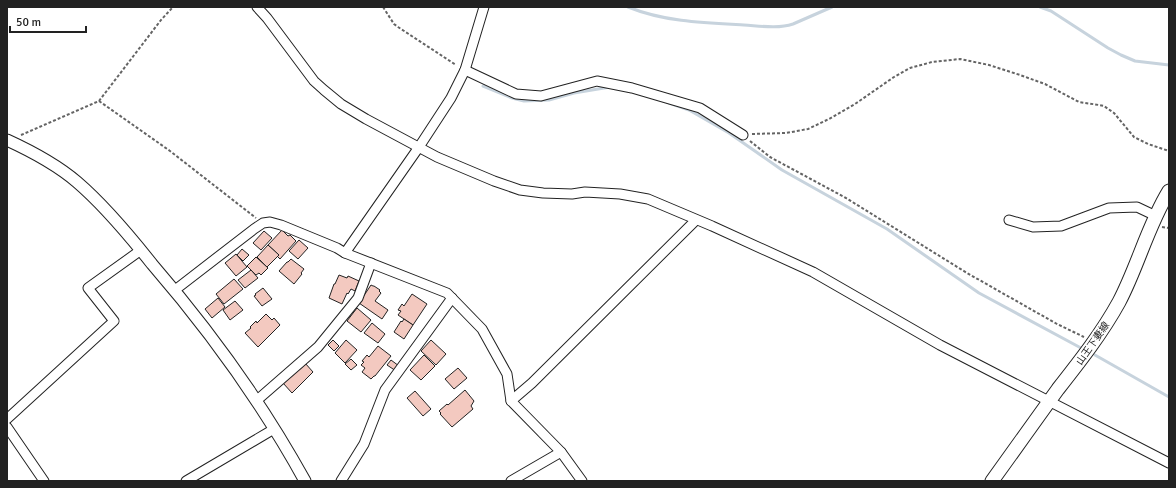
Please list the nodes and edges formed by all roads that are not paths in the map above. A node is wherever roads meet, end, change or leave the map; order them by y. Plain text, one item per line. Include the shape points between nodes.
1 (257, 7) edge
2 (484, 7) edge
3 (465, 70) junction
4 (743, 135) road end
5 (8, 140) edge
6 (419, 147) junction
7 (1169, 190) edge
8 (1156, 216) junction
9 (696, 220) junction
10 (1008, 220) dead end
11 (141, 250) junction
12 (345, 253) junction
13 (371, 263) junction
14 (175, 290) junction
15 (452, 298) junction
16 (256, 401) junction
17 (511, 401) junction
18 (1049, 402) junction
19 (7, 419) edge
20 (7, 427) edge
21 (274, 429) junction
22 (561, 452) junction
23 (1169, 463) edge
24 (44, 481) edge
25 (186, 481) edge
26 (305, 481) edge
27 (341, 481) edge
28 (511, 481) edge
29 (582, 481) edge
30 (992, 481) edge

1 - 6 street via 314,81 324,90 341,104
2 - 3 street
3 - 4 street via 516,94 541,96 597,81 632,88 700,108
3 - 6 street via 451,98
5 - 11 street via 35,153 76,181
6 - 9 street via 437,157 520,190 543,193 620,194 648,200
6 - 12 street
7 - 8 main road, 山王下妻線
8 - 10 street via 1137,207 1109,208 1061,226 1033,227
8 - 18 main road, 山王下妻線 via 1129,283 1116,307
9 - 17 street
9 - 18 street via 813,272 940,345
11 - 14 street
11 - 19 street via 88,288 114,321
12 - 13 street
12 - 14 street via 281,224 263,223
13 - 15 street via 447,293
13 - 16 street via 358,298 318,347
14 - 16 street via 217,344
15 - 17 street via 482,329 507,374
15 - 27 street via 385,390 364,444
16 - 21 street
17 - 22 street
18 - 23 street
18 - 30 main road, 山王下妻線
20 - 24 street
21 - 25 street
21 - 26 street
22 - 28 street
22 - 29 street

